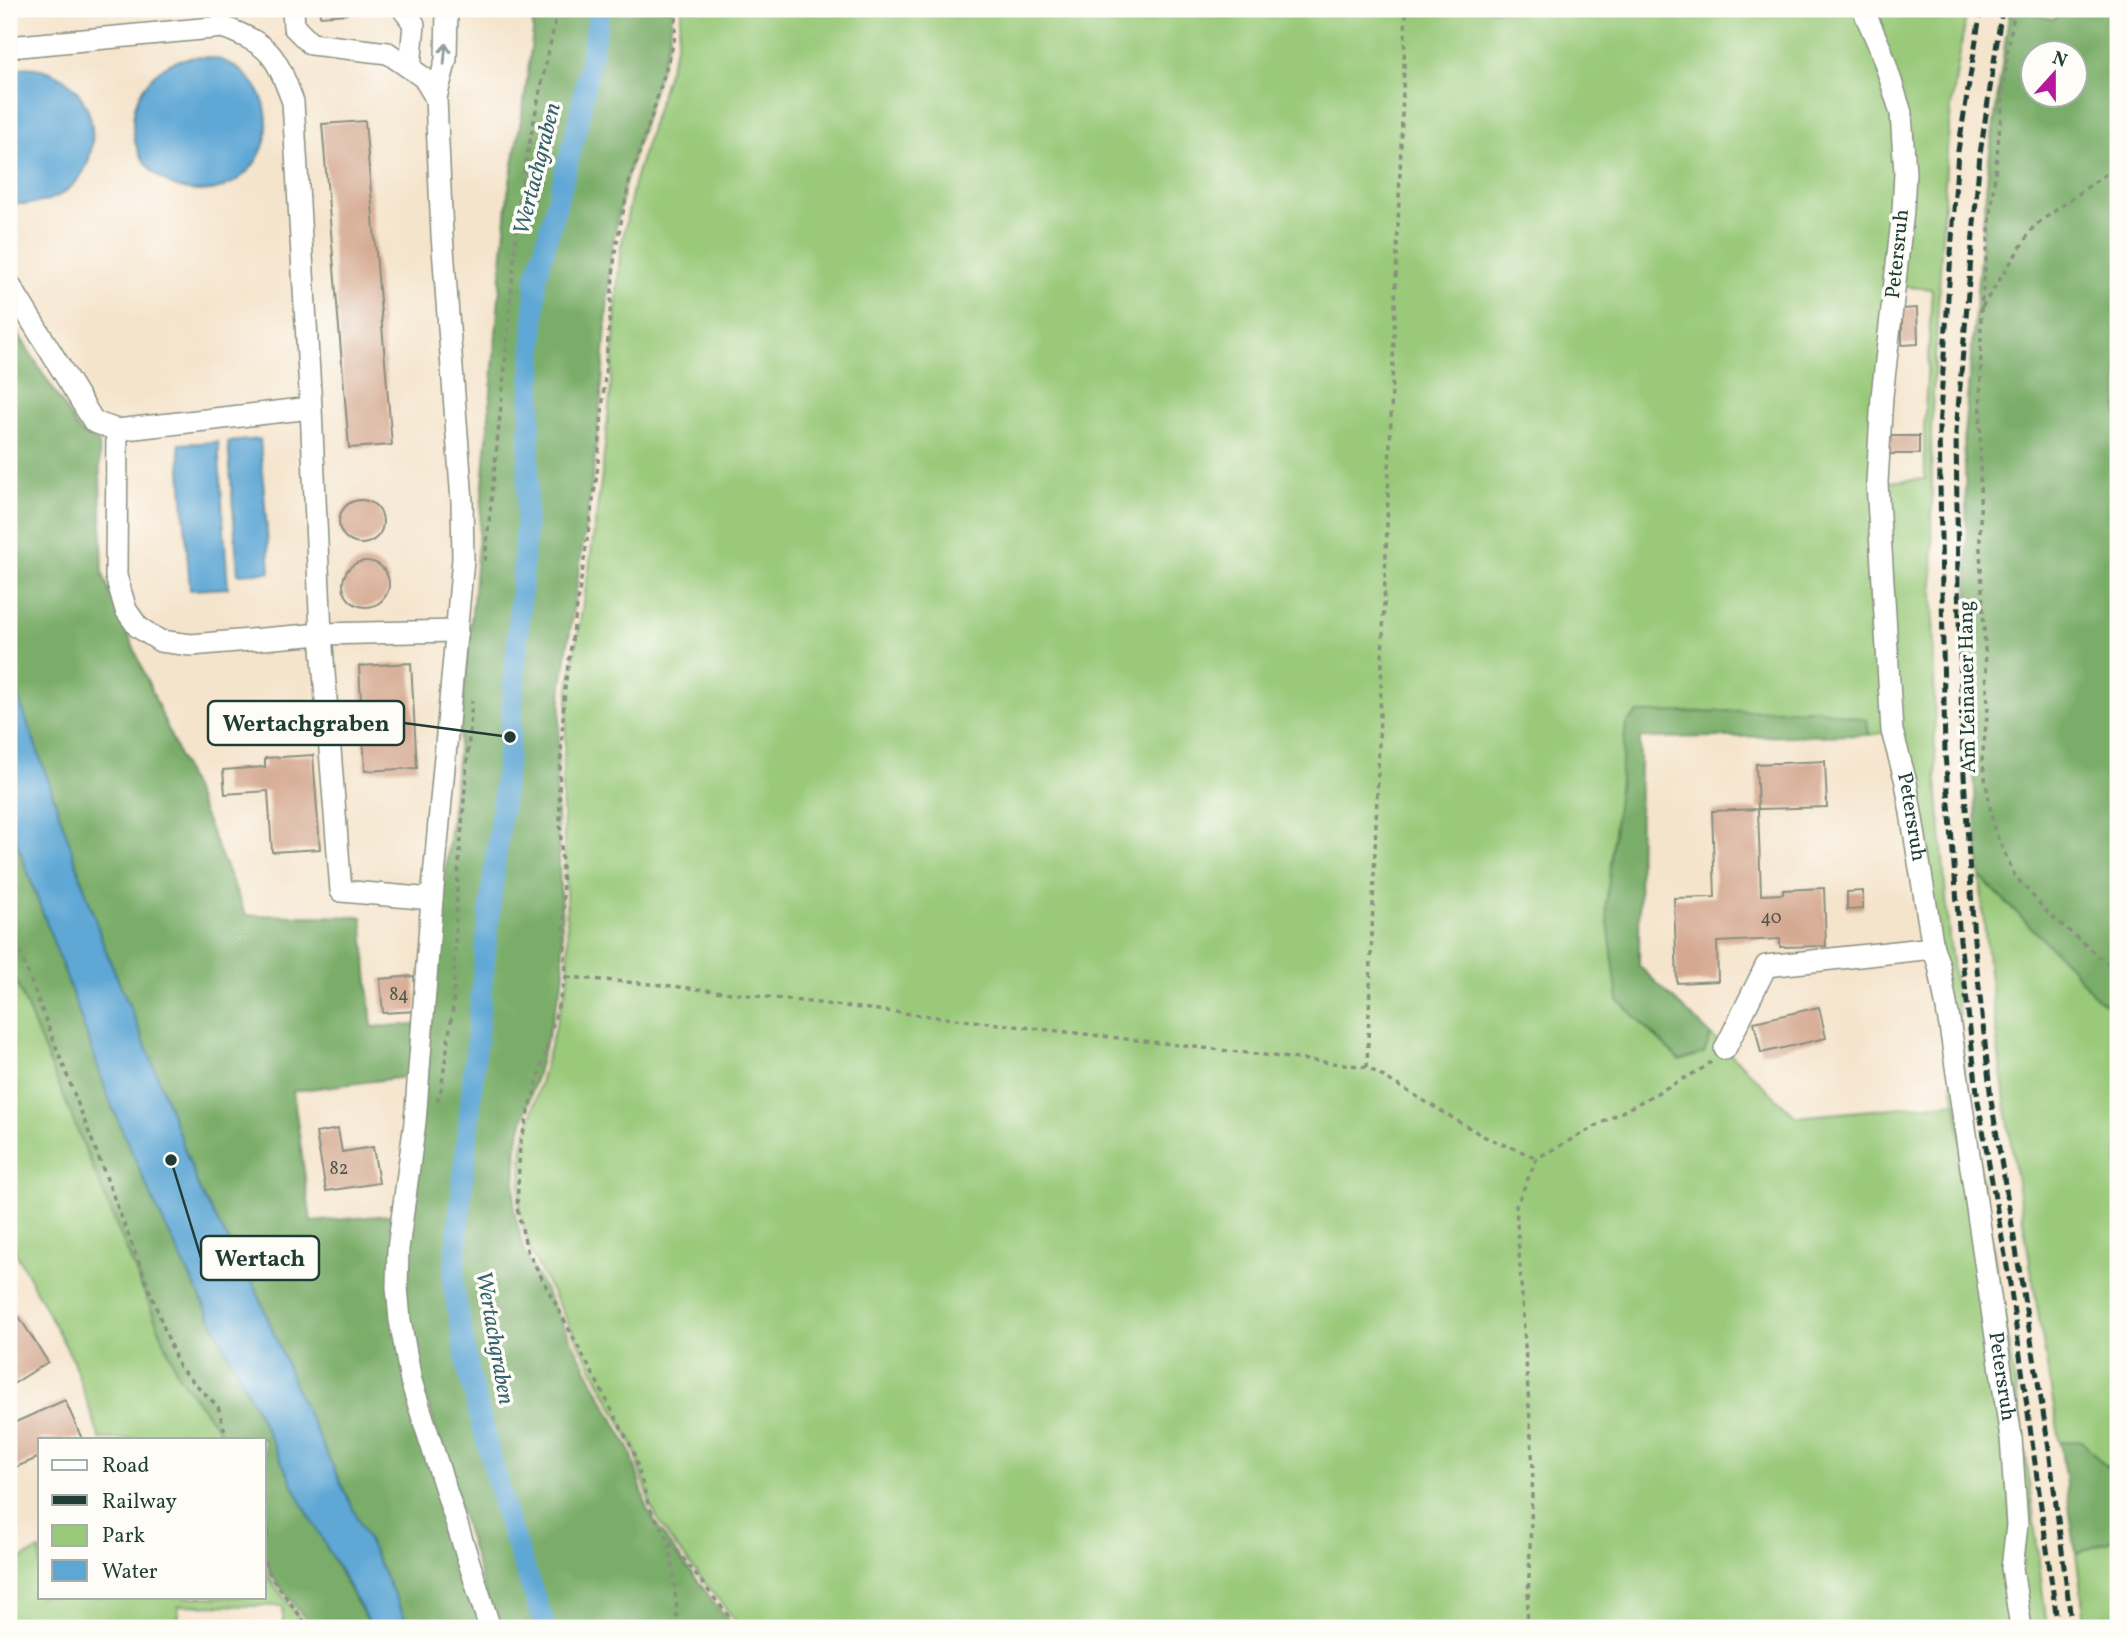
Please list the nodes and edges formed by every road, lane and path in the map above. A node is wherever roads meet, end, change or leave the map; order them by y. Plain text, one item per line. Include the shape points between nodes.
1 (293, 9) edge
2 (403, 9) edge
3 (447, 9) edge
4 (555, 9) edge
5 (677, 9) edge
6 (1406, 9) edge
7 (1863, 9) edge
8 (2015, 9) edge
9 (9, 47) edge
10 (410, 67) junction
11 (436, 97) junction
12 (2118, 164) edge
13 (9, 284) edge
14 (1981, 308) junction
15 (312, 408) junction
16 (117, 430) junction
17 (485, 564) dead end
18 (457, 631) junction
19 (321, 634) junction
20 (473, 699) dead end
21 (432, 899) junction
22 (9, 924) edge
23 (1933, 948) junction
24 (2118, 973) edge
25 (566, 977) junction
26 (1725, 1049) joint
27 (1367, 1067) junction
28 (415, 1122) junction
29 (1537, 1158) junction
30 (227, 1438) edge
31 (668, 1540) junction
32 (266, 1566) edge
33 (309, 1628) edge
34 (490, 1628) edge
35 (676, 1628) edge
36 (738, 1628) edge
37 (1527, 1628) edge
38 (2021, 1628) edge

1 - 10 lane via 294,27 312,44 388,52
2 - 10 lane via 414,24
11 -> 3 lane via 446,60
4 - 17 path via 519,198
5 - 25 path via 674,42 629,183 615,252 597,474 565,686 559,786
6 - 27 path
7 - 23 lane, Petersruh via 1902,113 1903,211 1877,483 1892,731 1906,782
8 - 14 path, Am Leinauer Hang
9 - 15 lane via 223,27 252,38 270,52 293,102
10 - 11 lane
11 - 18 lane via 462,501
12 - 14 path via 2034,226
13 - 16 lane via 94,422
14 - 24 path, Am Leinauer Hang via 1980,550 1988,707 1982,760 1994,829 2015,876 2046,911
15 - 16 lane
15 - 19 lane
16 - 19 lane via 116,576 126,610 138,626 160,641 191,645
18 - 19 lane
18 - 21 lane
19 - 21 lane via 341,891
20 - 28 path via 457,887 453,1007 439,1097
21 - 28 lane
22 - 30 path via 179,1367 218,1407
23 - 26 lane via 1766,966
23 - 38 lane, Petersruh via 1950,1026 2011,1438 2017,1525 2012,1568
25 - 27 path
25 - 31 path via 520,1144 517,1208 527,1250 633,1450 649,1507
26 - 29 path via 1705,1067
27 - 29 path via 1483,1136
28 - 34 lane via 398,1249 400,1320 411,1381
29 - 37 path via 1516,1206 1533,1468
31 - 35 path
31 - 36 path
32 - 33 path

